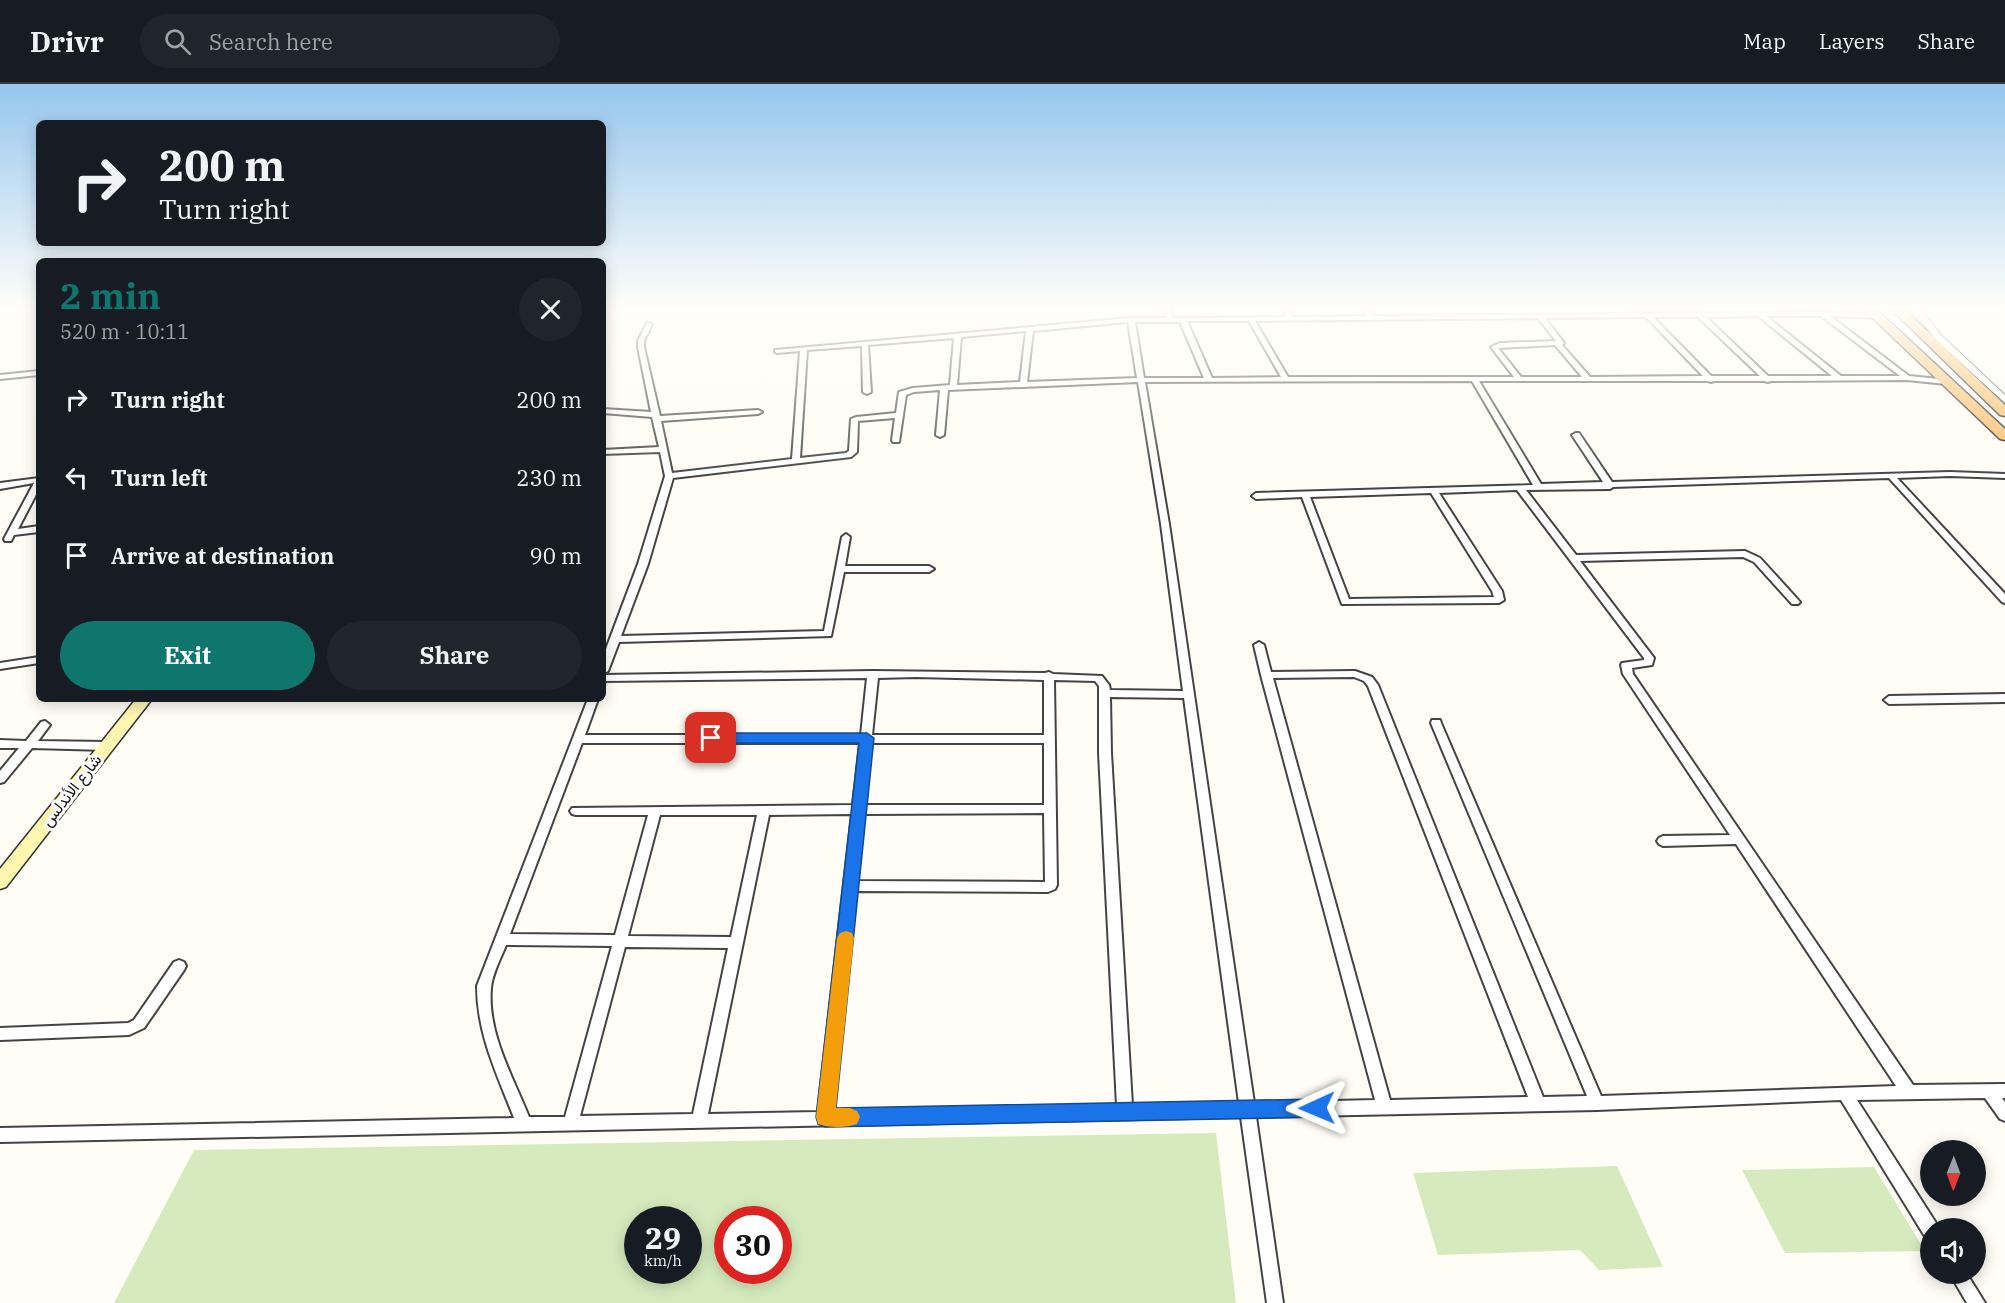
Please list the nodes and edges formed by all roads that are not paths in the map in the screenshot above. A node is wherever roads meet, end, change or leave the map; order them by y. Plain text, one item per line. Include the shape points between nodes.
1 (644, 364) edge
2 (803, 364) edge
3 (866, 364) edge
4 (953, 364) edge
5 (1026, 364) edge
6 (1138, 364) edge
7 (1202, 364) edge
8 (1277, 364) edge
9 (1507, 364) edge
10 (1575, 364) edge
11 (1695, 364) edge
12 (1751, 364) edge
13 (1821, 364) edge
14 (1888, 364) edge
15 (1929, 364) edge
16 (1935, 364) edge
17 (1955, 364) edge
18 (1967, 364) edge
19 (36, 373) edge
20 (0, 377) edge
21 (1907, 378) junction
22 (1840, 379) junction
23 (1140, 380) junction
24 (1209, 380) junction
25 (1286, 380) junction
26 (1474, 380) junction
27 (1520, 380) junction
28 (1589, 380) junction
29 (1711, 380) junction
30 (1768, 380) junction
31 (1946, 381) junction
32 (1023, 384) junction
33 (949, 387) junction
34 (867, 392) dead end
35 (2005, 400) edge
36 (606, 411) edge
37 (758, 412) dead end
38 (2005, 412) edge
39 (899, 415) junction
40 (655, 417) junction
41 (940, 435) dead end
42 (1576, 435) dead end
43 (2005, 435) edge
44 (896, 440) dead end
45 (663, 449) junction
46 (606, 452) edge
47 (796, 462) junction
48 (669, 476) junction
49 (1891, 476) junction
50 (2005, 476) edge
51 (36, 481) edge
52 (0, 486) edge
53 (1610, 486) junction
54 (36, 487) edge
55 (1520, 488) junction
56 (1539, 488) junction
57 (1433, 490) junction
58 (1305, 495) junction
59 (1256, 496) dead end
60 (36, 530) edge
61 (846, 537) dead end
62 (1574, 558) junction
63 (841, 569) junction
64 (929, 569) dead end
65 (2005, 600) edge
66 (1796, 602) dead end
67 (615, 639) junction
68 (1259, 645) dead end
69 (36, 660) edge
70 (606, 663) edge
71 (0, 666) edge
72 (873, 674) junction
73 (1049, 675) junction
74 (1266, 675) junction
75 (606, 678) edge
76 (1105, 693) junction
77 (1190, 695) junction
78 (2005, 698) edge
79 (1889, 700) dead end
80 (142, 702) edge
81 (591, 702) edge
82 (1436, 723) dead end
83 (45, 725) dead end
84 (867, 738) junction
85 (578, 739) junction
86 (1050, 739) junction
87 (0, 744) edge
88 (29, 745) junction
89 (106, 746) junction
90 (0, 779) edge
91 (1051, 809) junction
92 (764, 810) junction
93 (860, 810) junction
94 (576, 811) dead end
95 (655, 811) junction
96 (1739, 839) junction
97 (1663, 841) dead end
98 (0, 882) edge
99 (851, 886) junction
100 (502, 939) junction
101 (620, 941) junction
102 (736, 943) junction
103 (179, 966) dead end
104 (0, 1034) edge
105 (2005, 1091) edge
106 (1909, 1092) junction
107 (1989, 1092) junction
108 (1845, 1093) junction
109 (1597, 1103) junction
110 (1538, 1104) junction
111 (1384, 1107) junction
112 (1249, 1110) junction
113 (1125, 1112) junction
114 (2005, 1114) edge
115 (825, 1117) junction
116 (699, 1120) junction
117 (571, 1122) junction
118 (524, 1123) junction
119 (0, 1136) edge
120 (1923, 1218) edge
121 (1965, 1284) edge
122 (1275, 1303) edge
123 (1977, 1303) edge

1 - 40 street
2 - 47 street
3 - 34 street
4 - 33 street
5 - 32 street
6 - 23 street
7 - 24 street
8 - 25 street
9 - 27 street
10 - 28 street
11 - 29 street
12 - 30 street
13 - 22 street
14 - 21 street
15 - 31 highway
16 - 43 highway via 1985,410
17 - 38 highway
18 - 35 street
19 - 20 street
21 - 22 street
21 - 31 street
22 - 30 street
23 - 24 street
23 - 32 street
23 - 77 street
24 - 25 street
25 - 26 street
26 - 27 street
26 - 56 street
27 - 28 street
28 - 29 street
29 - 30 street
31 - 43 highway
32 - 33 street
33 - 39 street via 902,394
33 - 41 street
36 - 40 street
37 - 40 street
39 - 44 street
39 - 47 street via 856,419 853,452 848,456
40 - 45 street
42 - 53 street
45 - 46 street
45 - 48 street
47 - 48 street
48 - 67 street
49 - 50 street
49 - 53 street
49 - 65 street
51 - 52 street
53 - 56 street
54 - 60 street via 10,536
55 - 56 street
55 - 57 street
55 - 62 street
57 - 58 street
57 - 58 street via 1499,600 1345,602
58 - 59 street
61 - 63 street
62 - 66 street via 1745,554 1757,560
62 - 96 street via 1649,658 1649,663 1626,665 1625,669
63 - 64 street
63 - 67 street via 830,631 823,636
67 - 70 street
68 - 74 street
69 - 71 street
72 - 73 street
72 - 75 street
72 - 84 street
73 - 76 street via 1094,676 1102,681
73 - 86 street
74 - 110 street via 1355,674 1373,685
74 - 111 street
76 - 77 street
76 - 113 street
77 - 112 street
78 - 79 street
80 - 89 main road, شارع الأندلس
81 - 85 street
82 - 109 street
83 - 88 street
84 - 85 street
84 - 86 street
84 - 93 street
85 - 100 street
86 - 91 street
87 - 88 street
88 - 89 street
88 - 90 street
89 - 98 main road, شارع الأندلس
91 - 93 street
91 - 99 street via 1048,887
92 - 93 street
92 - 95 street
92 - 102 street
93 - 99 street
94 - 95 street
95 - 101 street
96 - 97 street
96 - 106 street
99 - 115 street
100 - 101 street
100 - 118 street via 484,986 483,1007 489,1034
101 - 102 street
101 - 117 street
102 - 116 street
103 - 104 street via 139,1024 129,1029
105 - 107 street
106 - 107 street
106 - 108 street
107 - 114 street
108 - 109 street
108 - 120 street
109 - 110 street
110 - 111 street
111 - 112 street
112 - 113 street
112 - 122 street
113 - 115 street
115 - 116 street
116 - 117 street
117 - 118 street
118 - 119 street
121 - 123 street

